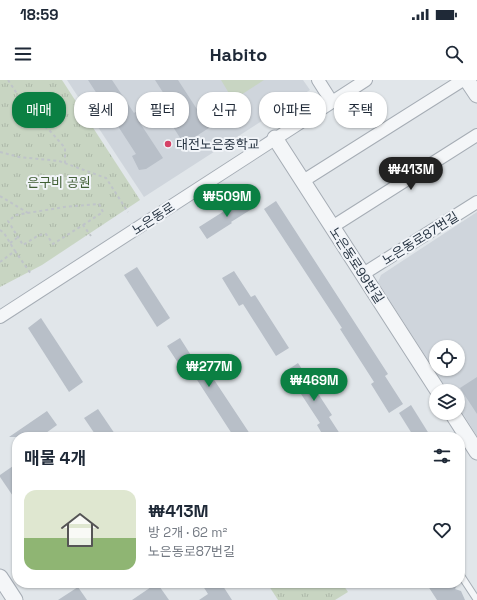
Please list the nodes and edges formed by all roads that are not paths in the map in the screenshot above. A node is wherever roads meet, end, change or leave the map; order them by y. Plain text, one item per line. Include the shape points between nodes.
1 (318, 80) edge
2 (366, 80) edge
3 (463, 80) edge
4 (468, 80) edge
5 (477, 95) edge
6 (332, 102) junction
7 (477, 135) edge
8 (275, 138) junction
9 (303, 181) junction
10 (477, 202) edge
11 (332, 227) junction
12 (363, 274) junction
13 (0, 317) edge
14 (434, 384) edge
15 (456, 420) edge
16 (464, 432) edge
17 (465, 433) edge
18 (477, 452) edge
19 (0, 577) edge
20 (465, 582) edge
21 (11, 599) edge
22 (477, 600) edge

1 - 6 street
2 - 6 street, 노은동로
3 - 9 street
4 - 5 street
6 - 8 street, 노은동로
7 - 11 street
8 - 9 street, 노은동로99번길
8 - 13 street, 노은동로
9 - 11 street, 노은동로99번길
10 - 12 street, 노은동로87번길
11 - 12 street, 노은동로99번길
12 - 14 street, 노은동로99번길
15 - 16 street
17 - 18 street
19 - 21 street
20 - 22 lane

